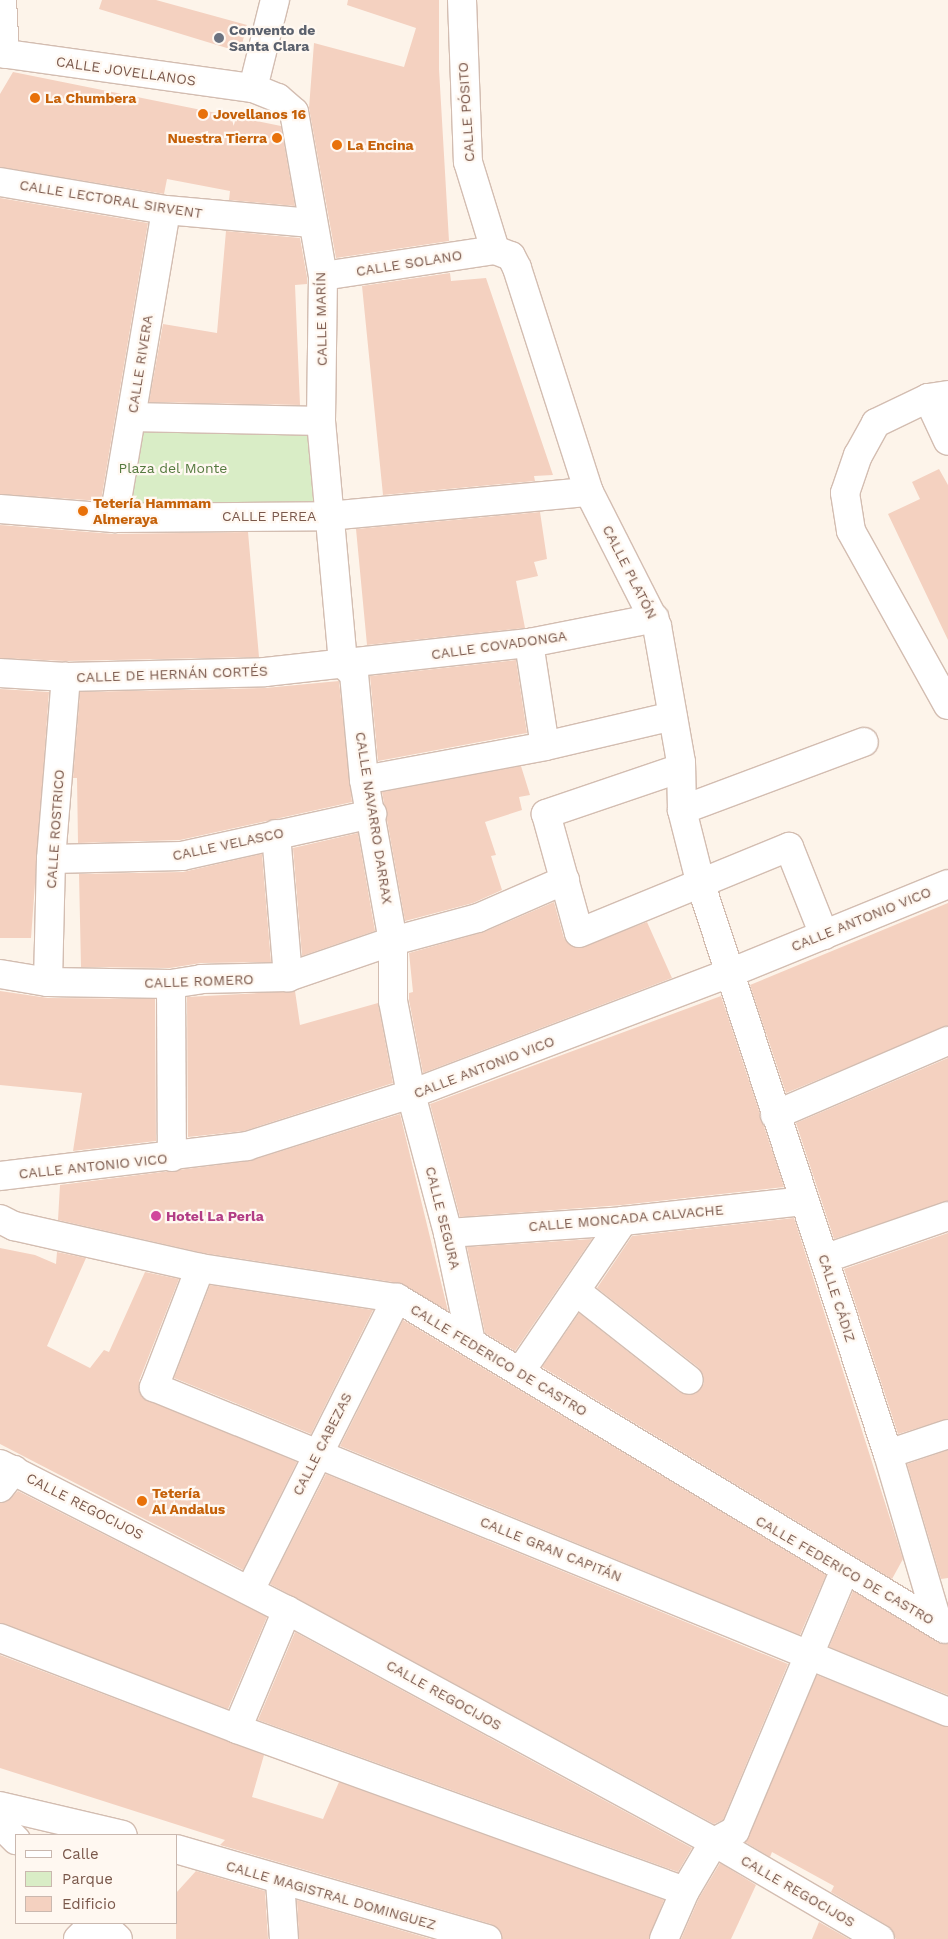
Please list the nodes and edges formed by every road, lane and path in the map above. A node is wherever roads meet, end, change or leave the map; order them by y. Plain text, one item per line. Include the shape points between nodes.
1 (2, 0) edge
2 (275, 0) edge
3 (462, 0) edge
4 (2, 57) edge
5 (253, 88) junction
6 (0, 182) edge
7 (166, 210) junction
8 (311, 223) junction
9 (495, 250) junction
10 (323, 276) junction
11 (938, 396) edge
12 (132, 416) junction
13 (321, 421) junction
14 (948, 441) edge
15 (589, 492) junction
16 (0, 509) edge
17 (328, 516) junction
18 (114, 518) junction
19 (654, 618) junction
20 (529, 643) junction
21 (343, 664) junction
22 (0, 673) edge
23 (66, 677) junction
24 (948, 705) edge
25 (673, 716) junction
26 (864, 742) dead end
27 (545, 746) junction
28 (681, 768) junction
29 (364, 780) junction
30 (682, 810) junction
31 (372, 814) junction
32 (276, 834) junction
33 (51, 859) junction
34 (565, 880) junction
35 (948, 884) edge
36 (701, 885) junction
37 (824, 935) junction
38 (393, 941) junction
39 (730, 973) junction
40 (0, 974) edge
41 (288, 977) junction
42 (48, 982) junction
43 (171, 984) junction
44 (948, 1042) edge
45 (412, 1094) junction
46 (775, 1115) junction
47 (172, 1157) junction
48 (0, 1176) edge
49 (803, 1201) junction
50 (948, 1216) edge
51 (0, 1219) edge
52 (623, 1220) junction
53 (448, 1233) junction
54 (824, 1259) junction
55 (200, 1268) junction
56 (577, 1292) junction
57 (397, 1298) junction
58 (471, 1342) junction
59 (520, 1372) junction
60 (688, 1380) dead end
61 (948, 1434) edge
62 (316, 1453) junction
63 (888, 1454) junction
64 (5, 1474) edge
65 (845, 1569) junction
66 (250, 1590) junction
67 (287, 1610) junction
68 (943, 1627) edge
69 (0, 1638) edge
70 (811, 1653) junction
71 (948, 1712) edge
72 (238, 1729) junction
73 (0, 1806) edge
74 (0, 1824) edge
75 (119, 1834) edge
76 (15, 1839) edge
77 (714, 1842) junction
78 (178, 1850) edge
79 (280, 1881) junction
80 (685, 1891) junction
81 (93, 1924) edge
82 (102, 1924) edge
83 (78, 1939) edge
84 (118, 1939) edge
85 (284, 1939) edge
86 (487, 1939) edge
87 (664, 1939) edge
88 (880, 1939) edge

1 - 4 street
2 - 5 street
3 - 9 street, CALLE PÓSITO via 468,162
4 - 5 street, CALLE JOVELLANOS
5 - 8 street, CALLE MARÍN via 278,98 294,112
6 - 7 street, CALLE LECTORAL SIRVENT
7 - 8 street, CALLE LECTORAL SIRVENT
7 - 12 street, CALLE RIVERA
8 - 10 street, CALLE MARÍN
9 - 10 street, CALLE SOLANO
9 - 15 street, CALLE PLATÓN via 510,256 516,268
10 - 13 street, CALLE MARÍN
11 - 14 street
11 - 24 street via 876,423 858,454 845,493 851,531
12 - 13 street
12 - 18 street, CALLE RIVERA
13 - 17 street, CALLE MARÍN
15 - 17 street, CALLE PEREA
15 - 19 street, CALLE PLATÓN
16 - 18 street, CALLE PEREA
17 - 18 street, CALLE PEREA
17 - 21 street, CALLE NAVARRO DARRAX
19 - 20 street, CALLE COVADONGA
19 - 25 street, CALLE PLATÓN
20 - 21 street, CALLE COVADONGA
20 - 27 street
21 - 23 street, CALLE DE HERNÁN CORTÉS via 265,672
21 - 29 street, CALLE NAVARRO DARRAX via 354,674
22 - 23 street, CALLE DE HERNÁN CORTÉS
23 - 33 street, CALLE ROSTRICO
25 - 27 street
25 - 28 street, CALLE PLATÓN
26 - 30 street
27 - 29 street
28 - 30 street, CALLE PLATÓN
28 - 34 street via 546,814
29 - 31 street, CALLE NAVARRO DARRAX
30 - 36 street, CALLE PLATÓN
31 - 32 street, CALLE VELASCO
31 - 38 street, CALLE NAVARRO DARRAX
32 - 33 street, CALLE VELASCO via 182,856
32 - 41 street
33 - 42 street, CALLE ROSTRICO
34 - 36 street via 579,933
34 - 38 street, CALLE ROMERO via 478,918
35 - 37 street, CALLE ANTONIO VICO
36 - 37 street via 789,847
36 - 39 street, CALLE PLATÓN
37 - 39 street, CALLE ANTONIO VICO
38 - 41 street, CALLE ROMERO
38 - 45 street, CALLE NAVARRO DARRAX via 392,1001
39 - 45 street, CALLE ANTONIO VICO
39 - 46 street, CALLE CÁDIZ
40 - 42 street, CALLE ROMERO
41 - 43 street, CALLE ROMERO via 201,979
42 - 43 street, CALLE ROMERO
43 - 47 street
44 - 46 street
45 - 47 street, CALLE ANTONIO VICO via 247,1146
45 - 53 street, CALLE SEGURA
46 - 49 street, CALLE CÁDIZ
47 - 48 street, CALLE ANTONIO VICO
49 - 52 street, CALLE MONCADA CALVACHE
49 - 54 street, CALLE CÁDIZ
50 - 54 street
51 - 55 street, CALLE FEDERICO DE CASTRO via 14,1226
52 - 53 street, CALLE MONCADA CALVACHE
52 - 56 street
53 - 58 street, CALLE SEGURA
54 - 63 street, CALLE CÁDIZ
55 - 57 street, CALLE FEDERICO DE CASTRO
55 - 62 street, CALLE GRAN CAPITÁN via 154,1387
56 - 59 street
56 - 60 street
57 - 58 street, CALLE FEDERICO DE CASTRO
57 - 62 street, CALLE CABEZAS
58 - 59 street, CALLE FEDERICO DE CASTRO
59 - 65 street, CALLE FEDERICO DE CASTRO
61 - 63 street
62 - 66 street, CALLE CABEZAS
62 - 70 street, CALLE GRAN CAPITÁN
63 - 68 street, CALLE CÁDIZ
64 - 66 street, CALLE REGOCIJOS
65 - 68 street, CALLE FEDERICO DE CASTRO
65 - 70 street
66 - 67 street, CALLE REGOCIJOS
67 - 72 street
67 - 77 street, CALLE REGOCIJOS
69 - 72 street
70 - 71 street, CALLE GRAN CAPITÁN
70 - 77 street via 735,1831
72 - 80 street
73 - 75 street
74 - 76 street
77 - 80 street
77 - 88 street, CALLE REGOCIJOS
78 - 79 street, CALLE MAGISTRAL DOMINGUEZ
79 - 85 street
79 - 86 street, CALLE MAGISTRAL DOMINGUEZ
80 - 87 street
81 - 83 street
82 - 84 street

